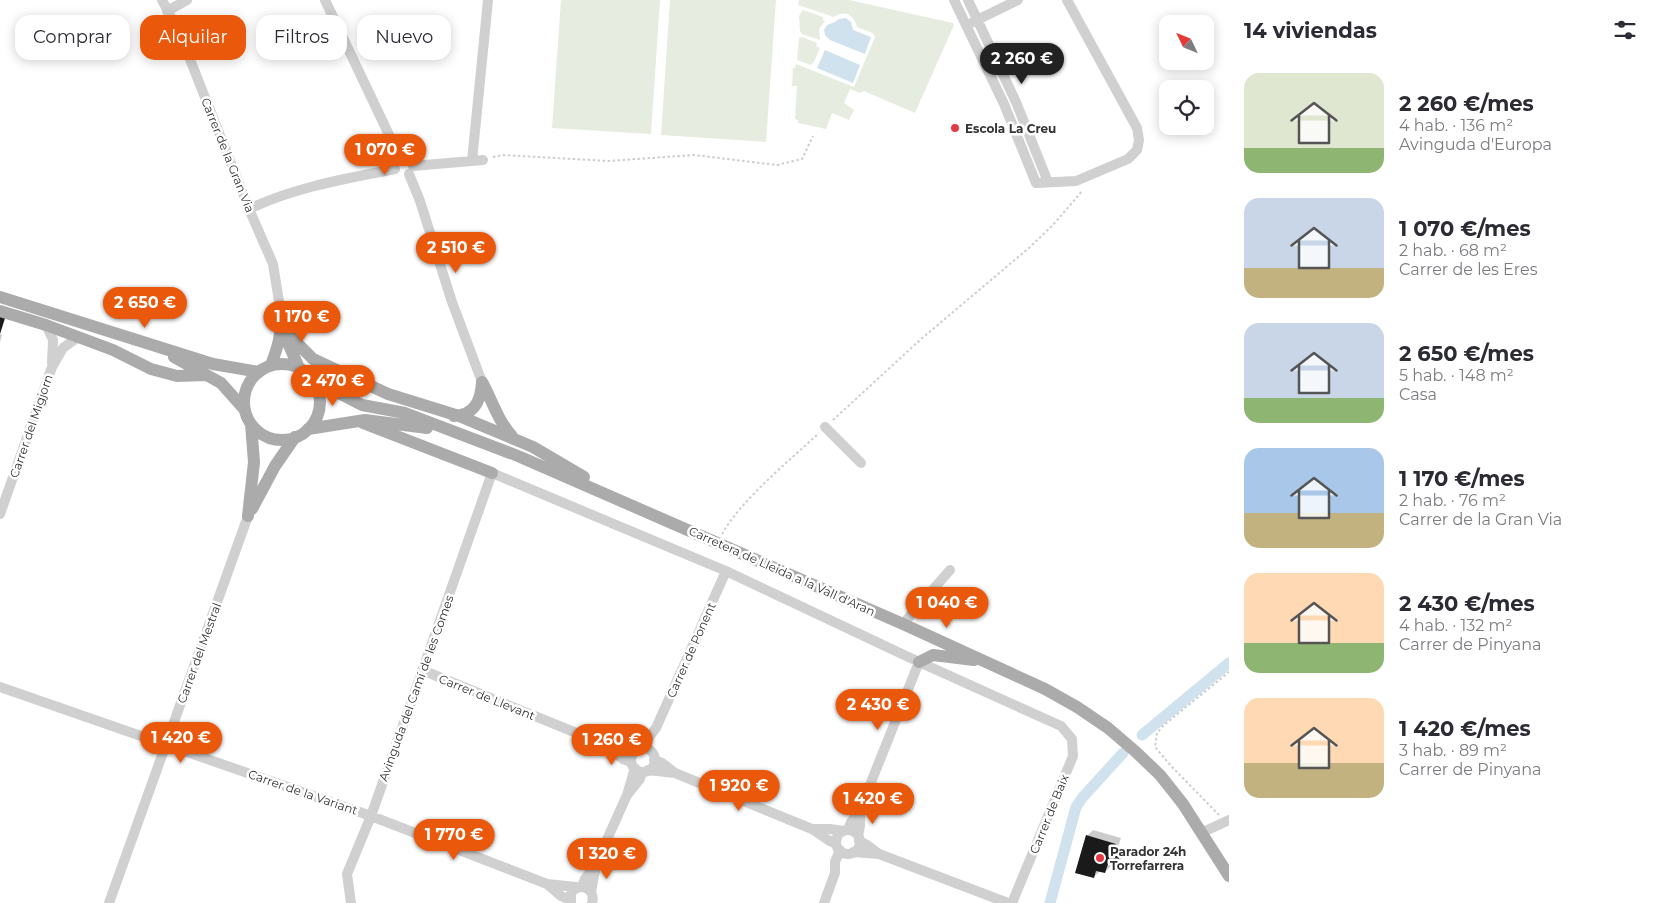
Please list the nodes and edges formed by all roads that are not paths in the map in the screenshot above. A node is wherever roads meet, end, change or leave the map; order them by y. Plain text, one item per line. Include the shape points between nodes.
1 (162, 0) edge
2 (187, 0) edge
3 (325, 0) edge
4 (488, 0) edge
5 (954, 0) edge
6 (968, 0) edge
7 (1018, 0) edge
8 (1067, 0) edge
9 (167, 11) junction
10 (978, 20) junction
11 (967, 25) junction
12 (400, 158) junction
13 (395, 169) junction
14 (411, 170) junction
15 (1048, 182) junction
16 (249, 209) junction
17 (0, 297) edge
18 (0, 311) edge
19 (281, 314) junction
20 (46, 325) junction
21 (282, 327) junction
22 (78, 337) junction
23 (154, 346) junction
24 (271, 366) junction
25 (52, 367) junction
26 (299, 368) junction
27 (259, 372) junction
28 (205, 376) junction
29 (313, 380) junction
30 (482, 382) junction
31 (245, 410) junction
32 (404, 413) junction
33 (459, 416) junction
34 (356, 421) junction
35 (251, 424) junction
36 (825, 428) road end
37 (308, 429) junction
38 (464, 435) junction
39 (295, 437) junction
40 (514, 439) junction
41 (861, 463) dead end
42 (492, 473) junction
43 (632, 506) junction
44 (0, 514) edge
45 (248, 516) junction
46 (950, 570) dead end
47 (726, 571) junction
48 (903, 624) junction
49 (983, 660) junction
50 (919, 662) junction
51 (422, 670) junction
52 (0, 687) edge
53 (656, 728) junction
54 (165, 745) junction
55 (606, 745) junction
56 (641, 749) junction
57 (654, 757) junction
58 (639, 768) junction
59 (675, 773) junction
60 (860, 810) junction
61 (371, 816) junction
62 (1227, 820) edge
63 (812, 829) junction
64 (845, 831) junction
65 (1201, 833) junction
66 (858, 839) junction
67 (844, 850) junction
68 (879, 854) junction
69 (596, 864) junction
70 (1229, 876) edge
71 (547, 884) junction
72 (579, 887) junction
73 (592, 898) edge
74 (571, 901) edge
75 (110, 903) edge
76 (351, 903) edge
77 (604, 903) edge
78 (824, 903) edge
79 (1008, 903) edge
80 (1012, 903) edge

1 - 9 street, Carrer de la Gran Via
2 - 9 street
3 - 12 street
4 - 14 street via 478,160
5 - 11 street
6 - 10 street
7 - 10 street
8 - 15 street via 1137,128 1139,140 1137,150 1128,159 1076,181
9 - 16 street, Carrer de la Gran Via via 180,34
10 - 11 street
10 - 15 street
11 - 15 street via 1036,183
12 - 13 street
12 - 14 street via 409,159
13 - 14 street via 401,175
13 - 16 street via 299,189
14 - 30 street via 452,302
16 - 19 street, Carrer de la Gran Via via 273,264
17 - 23 main road
18 - 20 main road
19 - 21 main road
19 - 33 main road via 298,344 313,359 388,394
20 - 22 main road
20 - 25 street, Carrer del Migjorn via 53,340
21 - 24 main road
21 - 26 main road
22 - 25 street, Carrer del Migjorn via 63,348
22 - 28 main road via 114,350 151,369 177,376
23 - 27 main road via 213,364
23 - 28 main road
24 - 26 main road via 285,364
24 - 27 main road
25 - 44 street, Carrer del Migjorn
26 - 29 main road
27 - 31 main road via 246,389
28 - 31 main road via 221,383
29 - 32 main road via 362,405
29 - 37 main road via 319,405
30 - 33 main road via 478,403
30 - 40 main road via 500,421
31 - 35 main road
32 - 33 main road
32 - 38 main road
33 - 40 main road
34 - 37 main road
34 - 38 main road via 406,424
34 - 42 main road
35 - 39 main road via 271,438
35 - 45 main road via 254,462
36 - 41 street
37 - 39 main road
38 - 43 main road, Carretera de Lleida a la Vall d'Aran
39 - 45 main road
40 - 43 main road
42 - 47 street
42 - 51 street, Avinguda del Camí de les Comes
43 - 48 main road, Carretera de Lleida a la Vall d'Aran
45 - 54 street, Carrer del Mestral
46 - 48 street
47 - 50 street
47 - 53 street, Carrer de Ponent
48 - 49 main road, Carretera de Lleida a la Vall d'Aran
49 - 50 main road via 933,655
49 - 65 main road, Carretera de Lleida a la Vall d'Aran via 1045,689 1108,728 1160,775
50 - 60 street
50 - 80 street, Carrer de Baix via 1061,726 1072,739 1073,756
51 - 55 street, Carrer de Llevant
51 - 61 street, Avinguda del Camí de les Comes
52 - 54 street, Carrer de la Variant
53 - 56 street, Carrer de Ponent
53 - 57 street, Carrer de Ponent
54 - 61 street, Carrer de la Variant
54 - 75 street, Carrer del Mestral
55 - 56 street, Carrer de Llevant
55 - 58 street, Carrer de Llevant
56 - 57 street via 647,749
56 - 58 street via 632,755
57 - 58 street via 653,766
57 - 59 street, Carrer de Llevant
58 - 59 street, Carrer de Llevant
58 - 69 street
59 - 63 street, Carrer de Llevant
60 - 64 street
60 - 66 street
61 - 71 street, Carrer de la Variant
61 - 76 street, Avinguda del Camí de les Comes via 347,874
62 - 65 street
63 - 64 street, Carrer de Llevant
63 - 67 street, Carrer de Llevant
64 - 66 street, Carrer de Llevant
64 - 67 street via 837,836
65 - 70 main road, Carretera de Lleida a la Vall d'Aran
66 - 67 street via 858,848
66 - 68 street, Carrer de Llevant
67 - 68 street, Carrer de Llevant
67 - 78 street via 835,862 835,873
68 - 79 street, Carrer de Llevant
69 - 72 street
69 - 73 street
71 - 72 street, Carrer de la Variant
71 - 74 street, Carrer de la Variant
72 - 73 street via 586,887
72 - 74 street via 571,893
73 - 77 street

